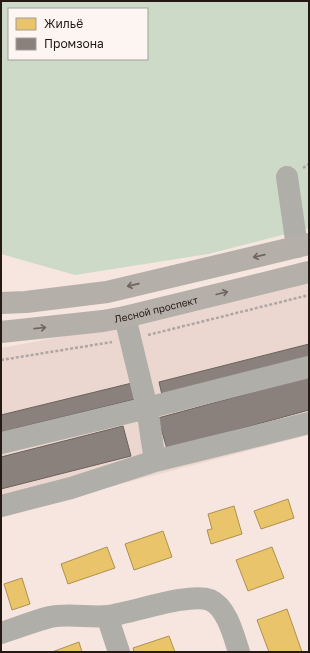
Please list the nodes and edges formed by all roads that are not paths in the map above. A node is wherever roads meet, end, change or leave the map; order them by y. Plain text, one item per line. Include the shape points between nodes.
1 (288, 177) dead end
2 (303, 246) edge
3 (305, 272) edge
4 (1, 303) edge
5 (125, 318) junction
6 (1, 332) edge
7 (309, 367) edge
8 (147, 408) junction
9 (309, 422) edge
10 (1, 443) edge
11 (155, 461) junction
12 (1, 506) edge
13 (107, 616) junction
14 (1, 633) edge
15 (119, 652) edge
16 (240, 652) edge

1 - 2 street
2 - 3 main road
2 -> 4 main road via 107,292
5 -> 3 main road, Лесной проспект
6 -> 5 main road, Лесной проспект
5 - 8 street
7 - 8 street
8 - 10 street
8 - 11 street
9 - 11 street
11 - 12 street via 71,488
13 - 14 street via 51,617
13 - 15 street
13 - 16 street via 192,598 211,600 221,609 230,624

